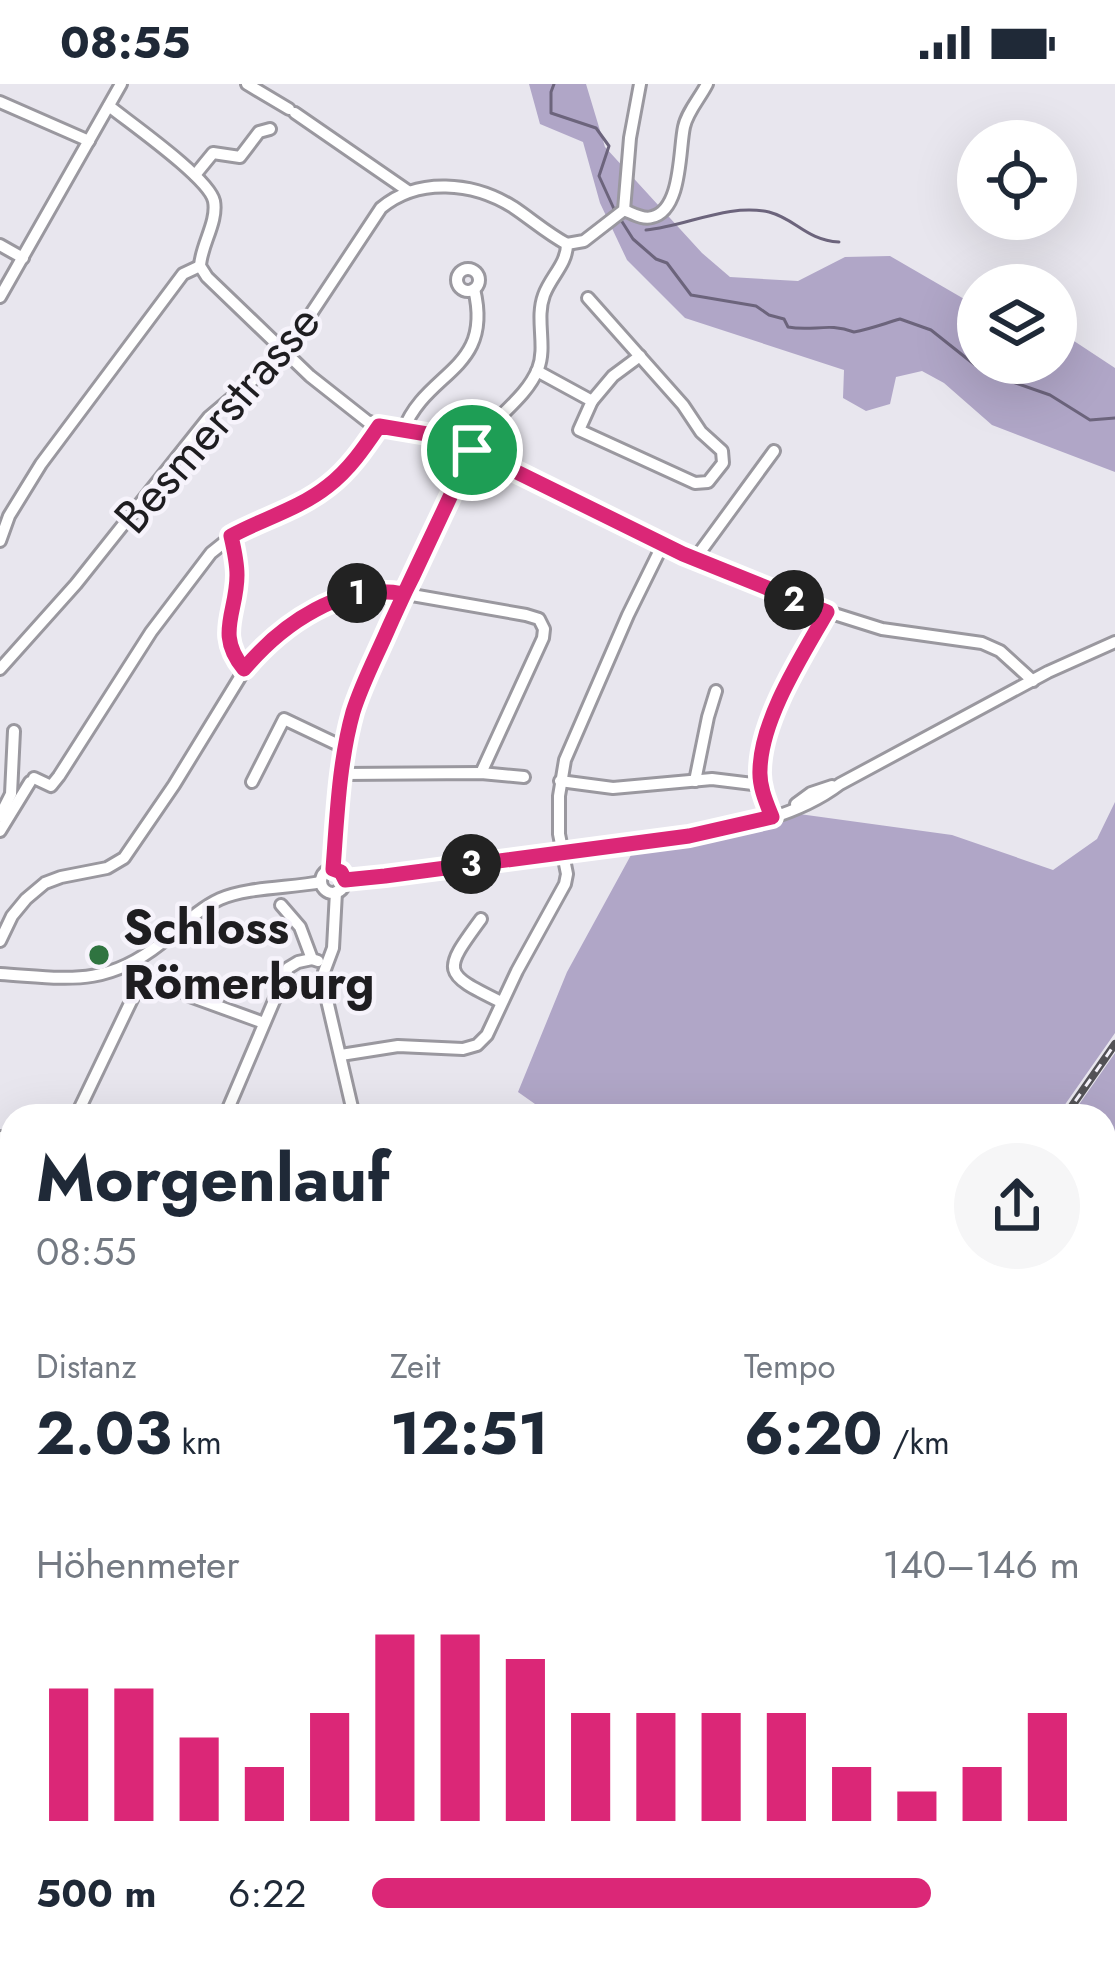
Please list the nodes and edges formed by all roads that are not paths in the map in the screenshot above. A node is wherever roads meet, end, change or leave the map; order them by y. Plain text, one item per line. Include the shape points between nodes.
1 (247, 84) edge
2 (640, 84) edge
3 (707, 84) edge
4 (117, 85) edge
5 (0, 102) edge
6 (109, 106) junction
7 (270, 129) dead end
8 (89, 141) junction
9 (195, 175) junction
10 (409, 191) junction
11 (620, 214) junction
12 (0, 244) edge
13 (567, 244) junction
14 (23, 258) junction
15 (200, 266) junction
16 (474, 289) dead end
17 (0, 297) edge
18 (588, 298) dead end
19 (285, 353) junction
20 (640, 356) junction
21 (537, 371) junction
22 (592, 401) junction
23 (379, 426) junction
24 (403, 431) junction
25 (472, 450) junction
26 (774, 451) dead end
27 (231, 536) junction
28 (0, 541) edge
29 (663, 544) junction
30 (695, 559) junction
31 (404, 594) junction
32 (827, 612) junction
33 (1115, 642) edge
34 (0, 669) edge
35 (244, 669) junction
36 (1033, 681) junction
37 (716, 691) dead end
38 (14, 731) dead end
39 (345, 748) junction
40 (481, 773) junction
41 (342, 774) junction
42 (524, 777) dead end
43 (560, 781) junction
44 (695, 781) junction
45 (252, 782) dead end
46 (761, 785) junction
47 (4, 817) edge
48 (772, 817) junction
49 (0, 831) edge
50 (562, 852) junction
51 (333, 869) junction
52 (345, 880) junction
53 (321, 882) junction
54 (336, 892) junction
55 (281, 905) dead end
56 (481, 919) dead end
57 (0, 941) edge
58 (312, 959) junction
59 (130, 965) junction
60 (326, 965) junction
61 (0, 974) edge
62 (187, 995) dead end
63 (501, 1002) junction
64 (264, 1023) junction
65 (341, 1055) junction
66 (82, 1104) edge
67 (230, 1104) edge
68 (351, 1104) edge

1 - 10 street
2 - 11 street
3 - 11 street via 685,120 680,174 662,212
4 - 6 street
5 - 8 street
6 - 8 street
6 - 9 street
7 - 9 street via 240,157 213,153
8 - 14 street
9 - 15 street via 214,201
10 - 13 street via 482,193
10 - 19 street, Besmerstrasse via 381,208
11 - 13 street
12 - 14 street
13 - 21 street via 541,305
14 - 17 street
15 - 19 street
15 - 28 street via 183,274 68,427
16 - 24 street via 473,346 410,413
18 - 20 street
19 - 23 street
19 - 34 street, Besmerstrasse via 209,417
20 - 22 street
20 - 22 street via 722,451 724,463 708,482 573,428
21 - 22 street
21 - 25 street
23 - 24 street
23 - 27 street via 328,486
24 - 25 street
25 - 29 street
25 - 31 street
26 - 30 street
27 - 35 street via 237,574 228,638
27 - 47 street via 184,585 51,786 32,780
29 - 30 street
29 - 43 street
30 - 32 street
31 - 35 street via 365,591 306,613
31 - 39 street
31 - 40 street via 542,624 543,638
32 - 36 street via 982,643
32 - 46 street via 782,691
33 - 36 street
35 - 57 street via 124,858 44,884
36 - 48 street via 814,803
37 - 44 street
38 - 47 street
39 - 41 street
39 - 45 street via 284,719
40 - 41 street
40 - 42 street
41 - 51 street
43 - 44 street via 613,788
43 - 50 street
44 - 46 street
46 - 48 street
47 - 49 street
48 - 50 street
50 - 52 street
50 - 63 street via 565,884
51 - 52 street
51 - 53 street
52 - 54 street
53 - 54 street
53 - 59 street via 220,899
54 - 60 street
55 - 58 street
56 - 63 street via 458,950 455,971
58 - 60 street
58 - 64 street via 288,968
59 - 61 street via 91,977
59 - 66 street via 135,993
60 - 65 street via 322,982
62 - 64 street
63 - 65 street via 487,1035 471,1048
64 - 67 street
65 - 68 street

